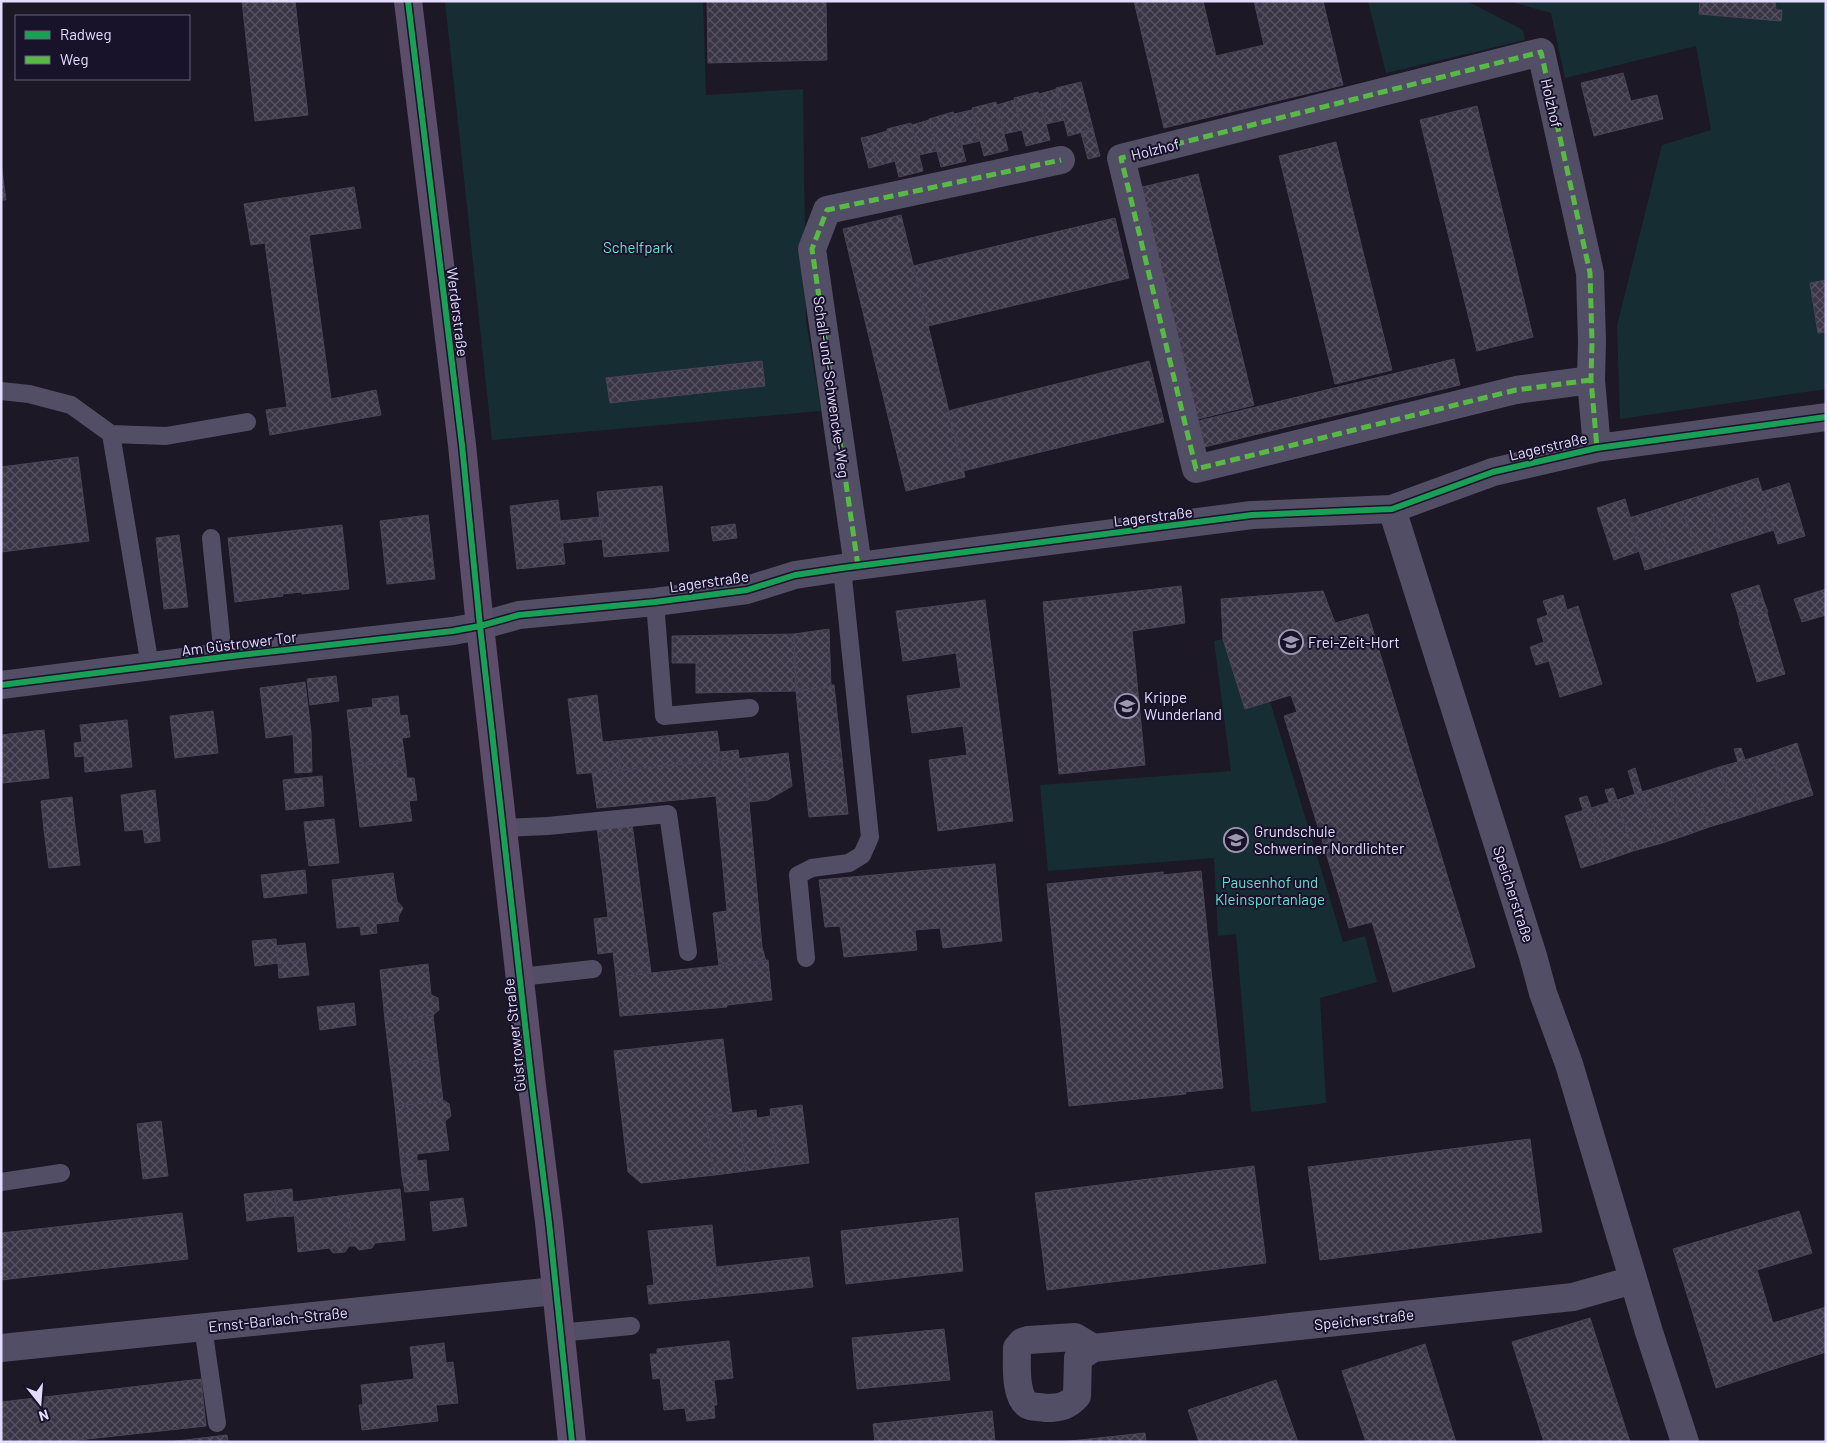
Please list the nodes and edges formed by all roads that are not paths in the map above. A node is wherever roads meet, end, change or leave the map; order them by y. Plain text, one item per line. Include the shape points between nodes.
1 (408, 1) edge
2 (1061, 160) dead end
3 (1591, 380) junction
4 (1, 391) edge
5 (1826, 417) edge
6 (248, 422) dead end
7 (111, 434) junction
8 (1597, 448) junction
9 (1392, 509) junction
10 (210, 538) dead end
11 (850, 567) junction
12 (655, 602) junction
13 (480, 626) junction
14 (223, 657) junction
15 (150, 666) junction
16 (1, 685) edge
17 (750, 708) dead end
18 (504, 828) junction
19 (688, 952) dead end
20 (806, 958) dead end
21 (593, 969) dead end
22 (520, 977) junction
23 (61, 1172) dead end
24 (1, 1182) edge
25 (1633, 1280) junction
26 (556, 1291) junction
27 (631, 1326) dead end
28 (203, 1327) junction
29 (560, 1333) junction
30 (1, 1348) edge
31 (1093, 1348) dead end
32 (217, 1423) dead end
33 (572, 1442) edge
34 (1685, 1442) edge

1 - 13 main road, Werderstraße via 462,444
2 - 11 street, Schall-und-Schwencke-Weg via 827,210 812,249
3 - 3 street, Holzhof via 1590,273 1541,52 1121,158 1196,469 1516,390
3 - 8 street, Holzhof
4 - 7 lane via 29,394 71,405
5 - 8 street, Lagerstraße
6 - 7 lane via 166,436
7 - 15 lane
8 - 9 street, Lagerstraße via 1493,472
9 - 11 street, Lagerstraße via 1252,515
9 - 25 street, Speicherstraße via 1543,993 1569,1064
10 - 14 lane
11 - 12 street, Lagerstraße via 795,575 747,590
11 - 20 lane via 870,837 862,856 849,863 812,868 798,875
12 - 13 street, Lagerstraße via 519,615
12 - 17 lane via 664,716
13 - 14 street, Am Güstrower Tor
13 - 18 main road, Güstrower Straße
14 - 15 street, Am Güstrower Tor
15 - 16 street, Am Güstrower Tor
18 - 19 lane via 668,814
18 - 22 main road, Güstrower Straße
21 - 22 lane
22 - 26 main road, Güstrower Straße
23 - 24 lane
25 - 31 street, Speicherstraße via 1573,1297
25 - 34 street, Speicherstraße
26 - 28 street, Ernst-Barlach-Straße
26 - 29 main road, Güstrower Straße
27 - 29 lane
28 - 30 street, Ernst-Barlach-Straße
28 - 32 lane
29 - 33 main road, Güstrower Straße

